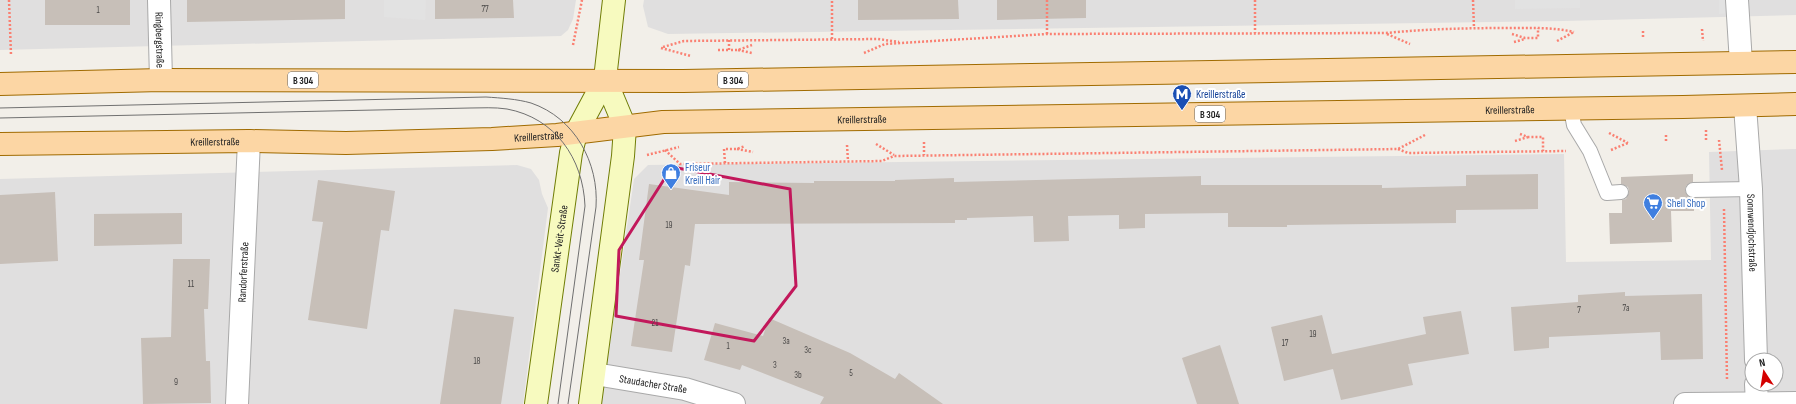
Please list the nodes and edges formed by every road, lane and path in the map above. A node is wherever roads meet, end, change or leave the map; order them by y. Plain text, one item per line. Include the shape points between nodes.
1 (10, 0) edge
2 (159, 0) edge
3 (582, 0) edge
4 (614, 0) edge
5 (832, 0) edge
6 (1047, 0) edge
7 (1255, 0) edge
8 (1473, 0) edge
9 (1737, 0) edge
10 (1474, 28) junction
11 (1538, 28) junction
12 (1643, 31) dead end
13 (1574, 32) dead end
14 (1255, 33) junction
15 (1047, 34) junction
16 (1512, 34) dead end
17 (1525, 38) junction
18 (832, 39) junction
19 (729, 40) junction
20 (1643, 40) dead end
21 (1512, 42) dead end
22 (573, 45) dead end
23 (752, 45) dead end
24 (661, 48) dead end
25 (718, 50) dead end
26 (729, 50) junction
27 (738, 50) junction
28 (752, 53) dead end
29 (11, 55) dead end
30 (1796, 62) edge
31 (1741, 63) junction
32 (161, 80) junction
33 (605, 80) junction
34 (0, 84) edge
35 (1796, 104) edge
36 (1746, 106) junction
37 (1571, 109) junction
38 (625, 127) junction
39 (1516, 132) dead end
40 (576, 133) junction
41 (1666, 135) dead end
42 (1528, 137) junction
43 (923, 138) dead end
44 (1719, 140) dead end
45 (249, 141) junction
46 (1515, 141) dead end
47 (1666, 142) dead end
48 (1628, 143) dead end
49 (0, 144) edge
50 (847, 144) dead end
51 (747, 145) dead end
52 (737, 149) junction
53 (665, 150) dead end
54 (1543, 151) junction
55 (1590, 151) junction
56 (753, 152) dead end
57 (924, 155) junction
58 (848, 161) junction
59 (725, 163) junction
60 (1751, 188) junction
61 (1724, 189) junction
62 (1694, 190) dead end
63 (1621, 192) dead end
64 (1756, 352) edge
65 (595, 374) junction
66 (1757, 397) edge
67 (1796, 403) edge
68 (237, 404) edge
69 (536, 404) edge
70 (590, 404) edge
71 (734, 404) edge
72 (1685, 404) edge
73 (1727, 404) edge

1 - 29 path
2 - 32 street, Ringbergstraße
3 - 22 path
4 - 33 street, Sankt-Veit-Straße
5 - 18 path
6 - 15 path
7 - 14 path
8 - 10 path
9 - 31 street
10 - 11 path
10 - 14 path via 1386,33
11 - 13 path via 1558,28
11 - 17 path via 1538,38
12 - 20 path
14 - 15 path
15 - 18 path via 905,42
16 - 17 path
17 - 21 path
18 - 19 path
19 - 24 path via 684,41
19 - 26 path
23 - 27 path
25 - 26 path
26 - 27 path
27 - 28 path
30 - 31 main road, B 304
31 - 33 main road, B 304
32 - 33 main road, B 304
32 - 34 main road, B 304
33 - 38 street, Sankt-Veit-Straße
33 - 40 street, Sankt-Veit-Straße
35 - 36 main road, Kreillerstraße / B 304
36 - 37 main road, Kreillerstraße / B 304
36 - 60 street, Sonnwendjochstraße
37 - 38 main road, Kreillerstraße / B 304 via 664,122
37 - 55 lane via 1574,125
38 - 40 main road, Kreillerstraße / B 304
38 - 65 street, Sankt-Veit-Straße
39 - 42 path
40 - 45 main road, Kreillerstraße / B 304 via 476,140 346,143
40 - 69 street, Sankt-Veit-Straße
41 - 47 path
42 - 46 path
42 - 54 path via 1543,137
43 - 57 path
44 - 61 path
45 - 49 main road, Kreillerstraße / B 304
45 - 68 street, Randorferstraße
48 - 55 path via 1612,150
50 - 58 path
51 - 52 path
52 - 56 path
52 - 59 path via 724,149
53 - 59 path via 680,164
54 - 55 path
54 - 57 path via 1408,153 1398,149
55 - 63 lane via 1607,193
57 - 58 path via 894,156 882,161
58 - 59 path
60 - 61 lane
60 - 64 street, Sonnwendjochstraße
61 - 62 lane
61 - 73 path
65 - 70 street, Sankt-Veit-Straße
65 - 71 street, Staudacher Straße via 684,389
66 - 67 street
66 - 73 street
72 - 73 street

